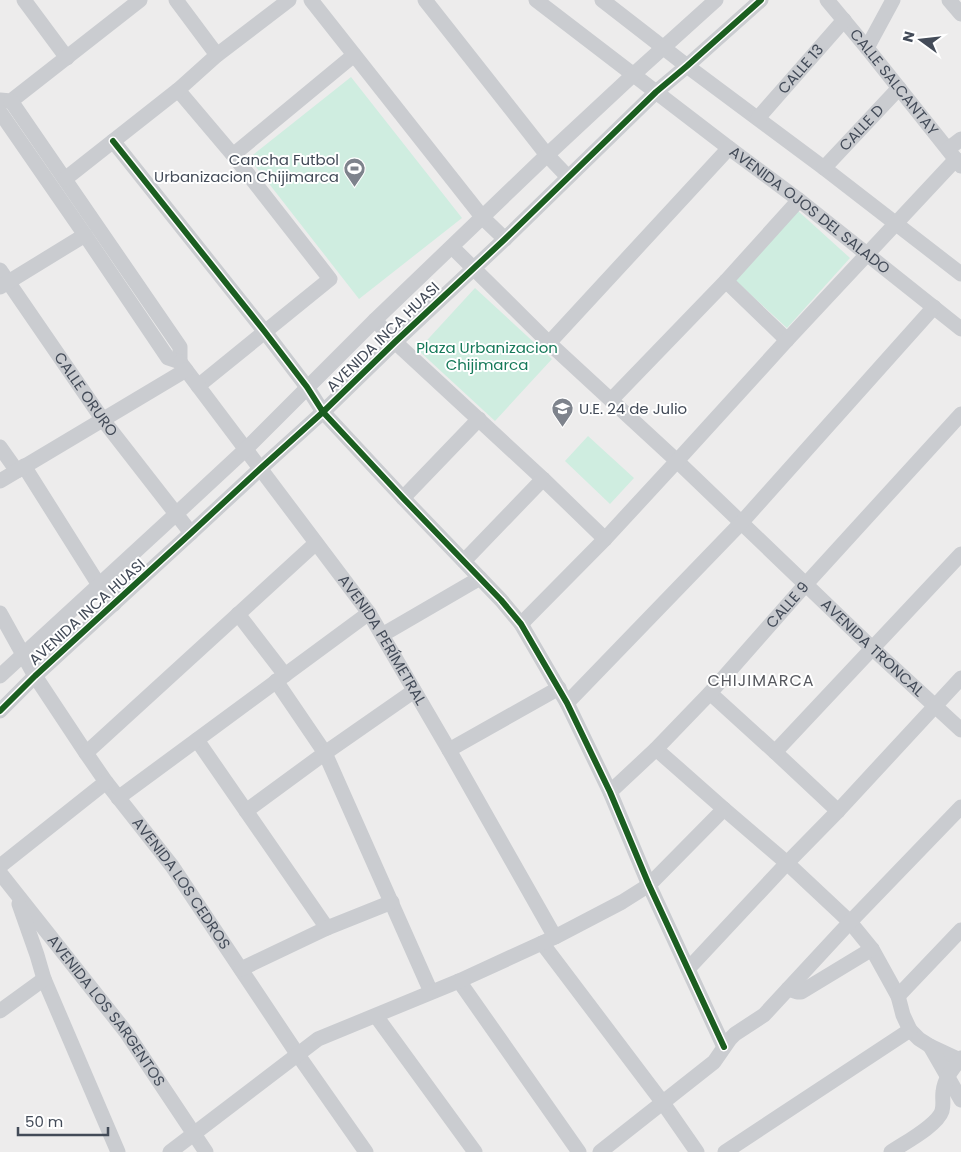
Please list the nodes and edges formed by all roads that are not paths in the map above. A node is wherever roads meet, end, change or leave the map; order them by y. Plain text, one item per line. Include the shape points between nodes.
1 (24, 0) edge
2 (140, 0) edge
3 (176, 0) edge
4 (289, 0) edge
5 (311, 0) edge
6 (425, 0) edge
7 (536, 0) edge
8 (602, 0) edge
9 (716, 0) edge
10 (761, 0) edge
11 (827, 0) edge
12 (893, 0) edge
13 (949, 0) edge
14 (961, 14) edge
15 (844, 20) junction
16 (663, 48) junction
17 (867, 48) junction
18 (218, 55) junction
19 (354, 56) junction
20 (67, 58) junction
21 (687, 66) junction
22 (634, 74) junction
23 (899, 88) junction
24 (178, 90) junction
25 (656, 92) junction
26 (6, 101) edge
27 (0, 112) edge
28 (758, 118) junction
29 (961, 139) edge
30 (112, 141) junction
31 (729, 148) junction
32 (232, 155) junction
33 (548, 155) junction
34 (955, 158) edge
35 (824, 168) junction
36 (568, 177) junction
37 (65, 179) junction
38 (799, 200) junction
39 (483, 218) junction
40 (896, 224) junction
41 (85, 235) junction
42 (505, 239) junction
43 (452, 247) junction
44 (867, 254) junction
45 (473, 268) junction
46 (961, 274) edge
47 (3, 280) edge
48 (726, 281) junction
49 (934, 307) junction
50 (375, 320) junction
51 (961, 329) edge
52 (265, 332) junction
53 (787, 340) junction
54 (395, 342) junction
55 (549, 343) junction
56 (183, 366) junction
57 (198, 386) junction
58 (307, 387) junction
59 (611, 400) junction
60 (323, 412) junction
61 (961, 414) edge
62 (479, 419) junction
63 (103, 420) junction
64 (0, 447) edge
65 (246, 449) junction
66 (677, 462) junction
67 (21, 468) junction
68 (261, 468) junction
69 (543, 479) junction
70 (0, 481) edge
71 (403, 498) junction
72 (176, 514) junction
73 (741, 523) junction
74 (191, 534) junction
75 (605, 538) junction
76 (316, 543) junction
77 (464, 561) junction
78 (958, 564) edge
79 (480, 578) junction
80 (806, 584) junction
81 (99, 585) junction
82 (114, 604) junction
83 (0, 613) edge
84 (368, 613) junction
85 (238, 614) junction
86 (521, 624) junction
87 (382, 635) junction
88 (872, 648) junction
89 (23, 654) junction
90 (0, 676) edge
91 (35, 676) junction
92 (280, 678) junction
93 (961, 678) edge
94 (559, 688) junction
95 (414, 691) junction
96 (710, 693) junction
97 (567, 703) junction
98 (934, 706) junction
99 (0, 710) edge
100 (961, 730) edge
101 (197, 740) junction
102 (656, 749) junction
103 (449, 750) junction
104 (775, 752) junction
105 (86, 753) junction
106 (326, 754) junction
107 (106, 782) junction
108 (610, 792) junction
109 (118, 798) junction
110 (961, 807) edge
111 (724, 809) junction
112 (246, 811) junction
113 (838, 811) junction
114 (787, 863) junction
115 (0, 866) edge
116 (0, 873) edge
117 (649, 885) junction
118 (15, 893) junction
119 (392, 902) junction
120 (850, 922) junction
121 (327, 928) junction
122 (961, 930) edge
123 (548, 940) junction
124 (872, 949) junction
125 (241, 969) junction
126 (688, 969) junction
127 (44, 979) junction
128 (458, 981) junction
129 (788, 989) junction
130 (431, 992) junction
131 (898, 996) junction
132 (0, 1010) edge
133 (376, 1016) junction
134 (910, 1030) junction
135 (930, 1046) junction
136 (724, 1047) junction
137 (298, 1055) junction
138 (961, 1060) edge
139 (947, 1077) junction
140 (961, 1100) edge
141 (663, 1104) junction
142 (194, 1134) junction
143 (118, 1152) edge
144 (170, 1152) edge
145 (206, 1152) edge
146 (366, 1152) edge
147 (475, 1152) edge
148 (580, 1152) edge
149 (600, 1152) edge
150 (697, 1152) edge
151 (725, 1152) edge
152 (891, 1152) edge

1 - 20 street
2 - 20 street
3 - 18 street
4 - 18 street
5 - 19 street
6 - 33 street
7 - 22 street, AVENIDA OJOS DEL SALADO
8 - 16 street
9 - 16 street, AVENIDA INCA HUASI
10 - 21 street, AVENIDA INCA HUASI
11 - 15 street, CALLE SALCANTAY
12 - 17 street
13 - 14 street
15 - 17 street, CALLE SALCANTAY
15 - 28 street, CALLE 13
16 - 21 street
16 - 22 street, AVENIDA INCA HUASI
17 - 23 street, CALLE SALCANTAY
18 - 24 street
19 - 32 street
19 - 39 street
20 - 26 street
21 - 25 street, AVENIDA INCA HUASI
21 - 28 street
22 - 25 street, AVENIDA OJOS DEL SALADO
22 - 33 street, AVENIDA INCA HUASI
23 - 34 street, CALLE SALCANTAY
23 - 35 street, CALLE D
24 - 30 street
24 - 32 street
25 - 31 street, AVENIDA OJOS DEL SALADO
25 - 36 street, AVENIDA INCA HUASI
26 - 37 street
27 - 41 street
28 - 35 street
29 - 34 street
30 - 37 street
30 - 52 street
31 - 38 street, AVENIDA OJOS DEL SALADO
31 - 55 street
32 - 52 street via 330,279
33 - 36 street
33 - 39 street, AVENIDA INCA HUASI
34 - 40 street
35 - 40 street
36 - 42 street, AVENIDA INCA HUASI
37 - 56 street via 180,347
38 - 44 street, AVENIDA OJOS DEL SALADO
38 - 48 street
39 - 42 street
39 - 43 street, AVENIDA INCA HUASI
40 - 44 street
40 - 46 street
41 - 47 street
41 - 56 street via 168,358
42 - 45 street, AVENIDA INCA HUASI
43 - 45 street, AVENIDA TRONCAL
43 - 50 street, AVENIDA INCA HUASI
44 - 49 street, AVENIDA OJOS DEL SALADO
44 - 53 street
45 - 54 street, AVENIDA INCA HUASI
45 - 55 street, AVENIDA TRONCAL
47 - 63 street, CALLE ORURO
48 - 53 street
48 - 59 street
49 - 51 street, AVENIDA OJOS DEL SALADO
49 - 73 street
50 - 54 street
50 - 58 street, AVENIDA INCA HUASI
52 - 57 street
52 - 58 street
53 - 66 street
54 - 60 street, AVENIDA INCA HUASI
54 - 62 street
55 - 59 street, AVENIDA TRONCAL
56 - 57 street, AVENIDA PERÍMETRAL
56 - 63 street
57 - 65 street, AVENIDA PERÍMETRAL
58 - 60 street
58 - 65 street, AVENIDA INCA HUASI
59 - 66 street, AVENIDA TRONCAL
60 - 68 street, AVENIDA INCA HUASI
60 - 71 street
61 - 80 street, CALLE 9
62 - 69 street
62 - 71 street
63 - 67 street
63 - 72 street, CALLE ORURO
64 - 67 street
65 - 68 street, AVENIDA PERÍMETRAL
65 - 72 street, AVENIDA INCA HUASI
66 - 73 street, AVENIDA TRONCAL
66 - 75 street
67 - 70 street
67 - 81 street
68 - 74 street, AVENIDA INCA HUASI
68 - 76 street, AVENIDA PERÍMETRAL
69 - 75 street
69 - 77 street
71 - 77 street
72 - 74 street, CALLE ORURO
72 - 81 street, AVENIDA INCA HUASI
73 - 80 street, AVENIDA TRONCAL
73 - 97 street
74 - 82 street, AVENIDA INCA HUASI
75 - 86 street
76 - 84 street, AVENIDA PERÍMETRAL
76 - 85 street
77 - 79 street
78 - 88 street
79 - 86 street
79 - 87 street
80 - 88 street, AVENIDA TRONCAL
80 - 96 street, CALLE 9
81 - 82 street
81 - 89 street, AVENIDA INCA HUASI
82 - 91 street, AVENIDA INCA HUASI
83 - 89 street, AVENIDA LOS CEDROS
84 - 87 street, AVENIDA PERÍMETRAL
84 - 92 street
85 - 92 street
85 - 105 street
86 - 94 street
87 - 95 street, AVENIDA PERÍMETRAL
88 - 98 street, AVENIDA TRONCAL
88 - 104 street
89 - 90 street, AVENIDA INCA HUASI
89 - 91 street, AVENIDA LOS CEDROS
91 - 99 street, AVENIDA INCA HUASI
91 - 105 street, AVENIDA LOS CEDROS
92 - 101 street
92 - 106 street
93 - 98 street
94 - 97 street
94 - 103 street
95 - 103 street, AVENIDA PERÍMETRAL
95 - 106 street
96 - 102 street, CALLE 9
96 - 104 street
97 - 108 street
98 - 100 street, AVENIDA TRONCAL
98 - 113 street
101 - 109 street
101 - 112 street
102 - 108 street, CALLE 9
102 - 111 street
103 - 123 street, AVENIDA PERÍMETRAL
104 - 113 street
105 - 107 street, AVENIDA LOS CEDROS
106 - 112 street
106 - 119 street
107 - 109 street, AVENIDA LOS CEDROS
107 - 115 street
108 - 117 street
109 - 125 street, AVENIDA LOS CEDROS via 172,866
110 - 120 street
111 - 114 street
111 - 117 street
112 - 121 street
113 - 114 street
114 - 120 street
114 - 126 street
116 - 118 street, AVENIDA LOS SARGENTOS
117 - 123 street
117 - 126 street
118 - 127 street
118 - 142 street, AVENIDA LOS SARGENTOS via 126,1032
119 - 121 street
119 - 130 street
120 - 124 street
120 - 129 street
121 - 125 street
122 - 131 street
123 - 128 street
123 - 141 street, AVENIDA PERÍMETRAL
124 - 129 street via 801,992
124 - 131 street
125 - 137 street, AVENIDA LOS CEDROS
126 - 136 street
127 - 132 street
127 - 143 street
128 - 130 street
128 - 148 street
129 - 136 street via 764,1015 735,1034
130 - 133 street
131 - 134 street
133 - 137 street via 325,1036
133 - 147 street
134 - 135 street
134 - 151 street
135 - 138 street
135 - 139 street
136 - 141 street via 714,1062
137 - 142 street
137 - 146 street, AVENIDA LOS CEDROS
138 - 139 street
139 - 140 street
139 - 152 street via 942,1093 942,1112 937,1119
141 - 149 street
141 - 150 street, AVENIDA PERÍMETRAL
142 - 144 street
142 - 145 street, AVENIDA LOS SARGENTOS

